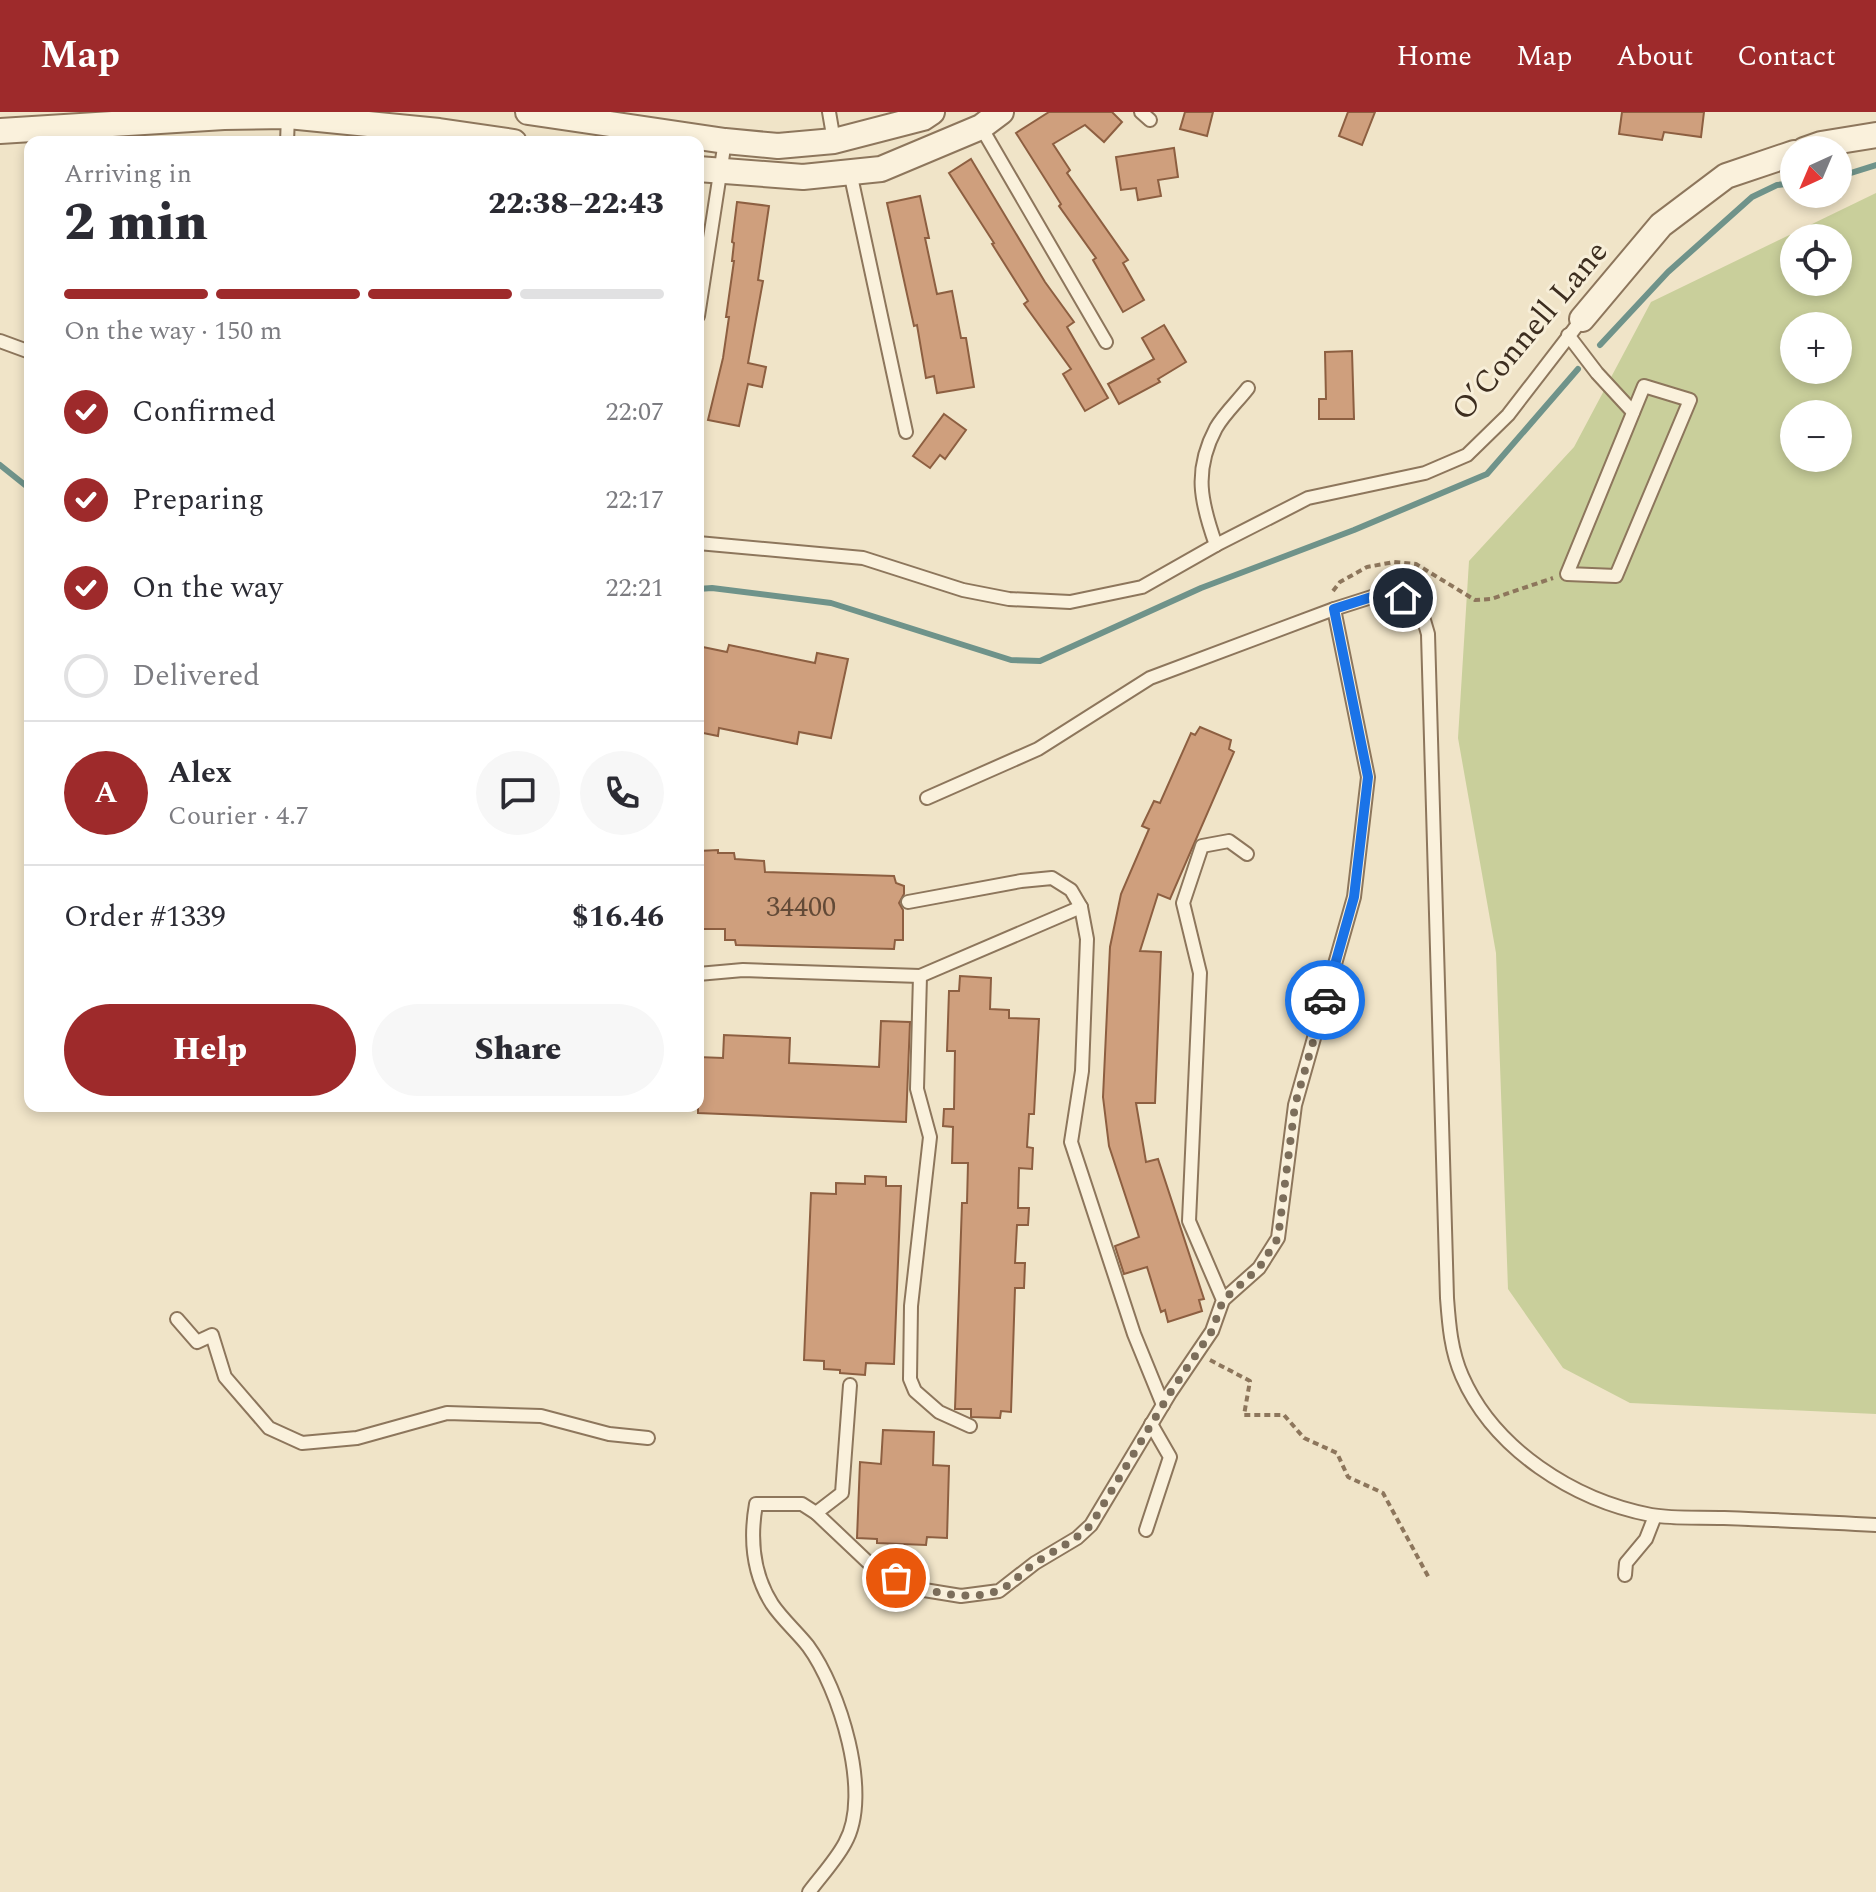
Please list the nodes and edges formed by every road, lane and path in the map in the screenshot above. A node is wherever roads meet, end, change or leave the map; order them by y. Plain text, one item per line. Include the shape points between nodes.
1 (528, 112) edge
2 (829, 112) edge
3 (1001, 112) edge
4 (928, 115) edge
5 (288, 116) junction
6 (981, 127) junction
7 (0, 131) edge
8 (1876, 135) edge
9 (287, 136) edge
10 (431, 136) edge
11 (691, 136) edge
12 (704, 138) edge
13 (1852, 139) edge
14 (725, 141) junction
15 (834, 141) junction
16 (938, 145) junction
17 (1780, 158) edge
18 (709, 170) edge
19 (850, 172) junction
20 (704, 236) edge
21 (1575, 327) junction
22 (0, 341) edge
23 (1106, 342) dead end
24 (24, 350) edge
25 (1248, 388) dead end
26 (1633, 412) junction
27 (906, 432) dead end
28 (704, 544) edge
29 (1216, 545) junction
30 (1567, 574) junction
31 (1334, 609) junction
32 (927, 798) dead end
33 (1247, 854) dead end
34 (908, 902) dead end
35 (1081, 907) junction
36 (704, 973) edge
37 (920, 976) junction
38 (1223, 1300) junction
39 (177, 1319) dead end
40 (1197, 1353) junction
41 (850, 1385) dead end
42 (1163, 1405) junction
43 (1151, 1424) junction
44 (970, 1426) dead end
45 (648, 1438) dead end
46 (816, 1513) junction
47 (1655, 1516) junction
48 (1876, 1525) edge
49 (1146, 1530) dead end
50 (1625, 1575) dead end
51 (1429, 1578) dead end
52 (809, 1892) edge

1 - 11 street
2 - 15 lane
3 - 6 street
4 - 15 street
4 - 16 lane
5 - 7 street
5 - 9 lane
5 - 10 street
6 - 16 street
6 - 23 lane
8 - 13 street
12 - 14 street
14 - 15 street via 778,146
14 - 18 lane
16 - 19 street via 881,169
17 - 21 street, O’Connell Lane via 1726,176 1661,225
18 - 19 street via 803,177
18 - 20 lane
19 - 27 lane
21 - 26 lane via 1597,373
21 - 29 lane, O’Connell Lane via 1508,415 1467,455 1425,473 1308,498
22 - 24 lane
25 - 29 lane via 1216,428 1200,475 1202,507
26 - 30 lane
26 - 30 lane via 1644,386 1690,400 1616,576
28 - 29 lane, O’Connell Lane via 863,558 963,590 1070,602 1142,587
30 - 31 path via 1475,600 1416,564 1381,564 1340,582 1333,592
31 - 32 lane via 1150,678 1038,749
31 - 38 lane via 1368,777 1354,897 1295,1105 1278,1238 1259,1268
31 - 47 lane via 1381,594 1403,598 1421,610 1428,634 1447,1298 1450,1338 1461,1374 1478,1407 1506,1442 1541,1468 1615,1507
33 - 38 lane via 1229,841 1202,846 1183,903 1200,973 1189,1221
34 - 35 lane via 1052,878 1071,890
35 - 37 lane
35 - 42 lane via 1087,939 1082,1071 1071,1142
36 - 37 lane
37 - 44 lane via 917,1089 930,1137 911,1306 910,1379 915,1391 939,1412
38 - 40 lane
39 - 45 lane via 197,1342 212,1335 225,1377 269,1428 302,1443 357,1438 447,1413 541,1416
40 - 42 lane
40 - 51 path via 1250,1381 1244,1415 1284,1415 1304,1438 1337,1453 1348,1477 1383,1493
41 - 46 lane via 842,1493
42 - 43 lane
43 - 46 lane via 1091,1525 999,1591 961,1596 918,1589 873,1567
43 - 49 lane via 1170,1457
46 - 52 lane via 802,1504 756,1504 752,1526 754,1558 771,1603 829,1680 855,1763 856,1806 847,1841
47 - 48 lane
47 - 50 lane via 1646,1539 1626,1563

